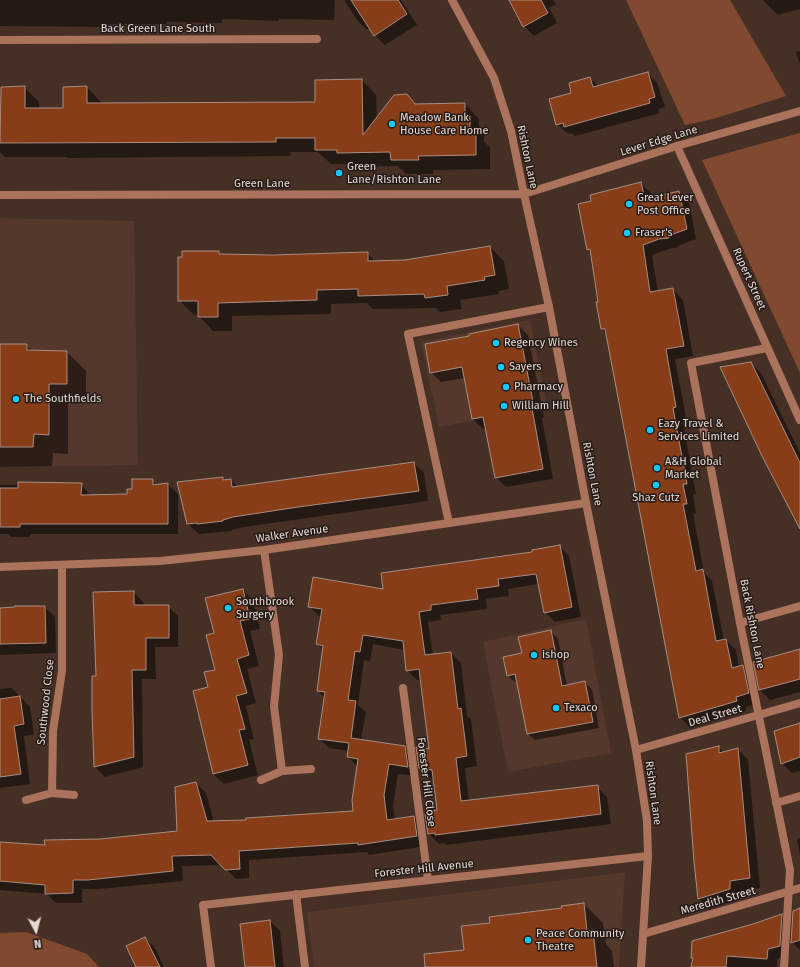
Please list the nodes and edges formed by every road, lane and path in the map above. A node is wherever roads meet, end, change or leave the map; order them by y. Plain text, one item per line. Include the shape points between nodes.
1 (452, 0) edge
2 (317, 39) dead end
3 (0, 40) edge
4 (800, 111) edge
5 (677, 146) junction
6 (524, 194) junction
7 (0, 196) edge
8 (549, 307) junction
9 (767, 348) junction
10 (800, 420) edge
11 (586, 503) junction
12 (449, 523) junction
13 (264, 550) junction
14 (62, 565) junction
15 (0, 567) edge
16 (800, 606) edge
17 (740, 623) junction
18 (403, 688) dead end
19 (800, 703) edge
20 (759, 715) junction
21 (636, 750) junction
22 (312, 770) dead end
23 (282, 772) junction
24 (262, 780) dead end
25 (52, 793) junction
26 (74, 794) dead end
27 (800, 796) edge
28 (26, 800) dead end
29 (776, 802) junction
30 (648, 856) junction
31 (428, 880) junction
32 (800, 888) edge
33 (789, 891) junction
34 (296, 894) junction
35 (643, 934) junction
36 (211, 967) edge
37 (305, 967) edge
38 (641, 967) edge
39 (784, 967) edge

1 - 6 street, Rishton Lane via 494,78 511,132
2 - 3 street, Back Green Lane South
4 - 5 street, Lever Edge Lane
5 - 6 street, Lever Edge Lane
5 - 9 street, Rupert Street
6 - 7 street, Green Lane
6 - 8 street, Rishton Lane
8 - 11 street, Rishton Lane
8 - 12 street via 408,334
9 - 10 street, Rupert Street
9 - 17 street, Back Rishton Lane via 691,363
11 - 12 street, Walker Avenue
11 - 21 street, Rishton Lane
12 - 13 street, Walker Avenue
13 - 14 street, Walker Avenue via 160,561
13 - 23 street via 279,655 274,706
14 - 15 street, Walker Avenue
14 - 25 street, Southwood Close via 62,671 53,731
16 - 17 street
17 - 20 street, Back Rishton Lane
18 - 31 street, Forester Hill Close
19 - 20 street, Deal Street
20 - 21 street, Deal Street
20 - 29 street, Back Rishton Lane
21 - 30 street, Rishton Lane via 647,821
22 - 23 street
23 - 24 street
25 - 26 street
25 - 28 street
27 - 29 street
29 - 33 street, Back Rishton Lane via 790,870
30 - 31 street, Forester Hill Avenue
30 - 35 street, Rishton Lane
31 - 34 street, Forester Hill Avenue
32 - 33 street, Meredith Street
33 - 35 street, Meredith Street
33 - 39 street, Back Rishton Lane
34 - 36 street, Forester Hill Avenue via 203,905
34 - 37 street
35 - 38 street, Rishton Lane

